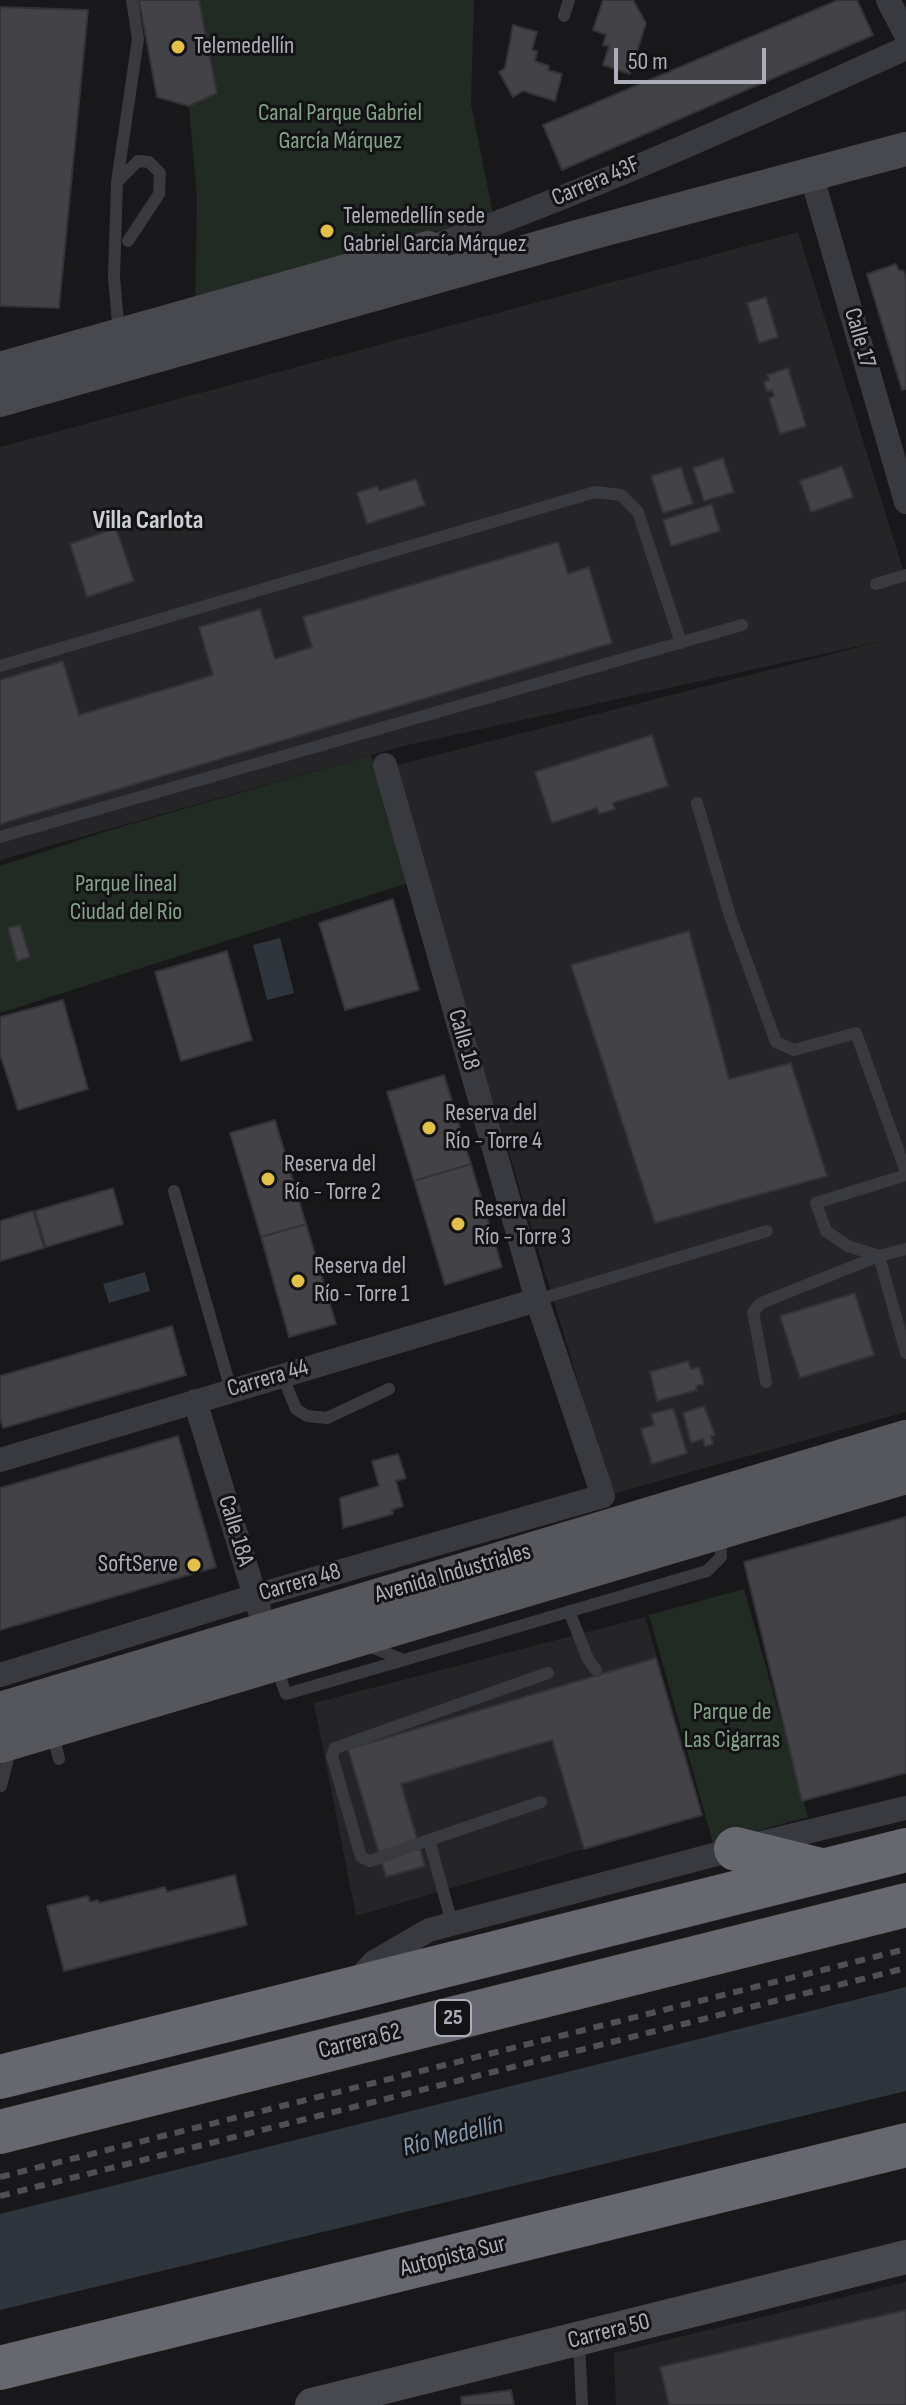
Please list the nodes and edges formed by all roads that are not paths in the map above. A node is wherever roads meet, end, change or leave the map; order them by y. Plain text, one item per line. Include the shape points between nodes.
1 (132, 0) edge
2 (569, 0) edge
3 (888, 0) edge
4 (564, 16) dead end
5 (906, 35) edge
6 (906, 48) edge
7 (906, 149) edge
8 (811, 174) junction
9 (117, 182) junction
10 (128, 241) dead end
11 (432, 262) junction
12 (119, 337) junction
13 (0, 369) edge
14 (0, 400) edge
15 (906, 502) edge
16 (906, 575) edge
17 (876, 584) dead end
18 (742, 625) dead end
19 (681, 643) junction
20 (0, 666) edge
21 (385, 765) dead end
22 (697, 803) dead end
23 (0, 837) edge
24 (906, 1173) edge
25 (174, 1191) dead end
26 (767, 1231) dead end
27 (906, 1249) edge
28 (879, 1256) junction
29 (537, 1300) junction
30 (906, 1353) edge
31 (282, 1375) junction
32 (766, 1382) dead end
33 (389, 1389) dead end
34 (231, 1390) junction
35 (195, 1401) junction
36 (906, 1439) edge
37 (0, 1460) edge
38 (906, 1475) edge
39 (603, 1496) joint
40 (720, 1531) junction
41 (569, 1611) junction
42 (265, 1629) junction
43 (352, 1639) junction
44 (404, 1660) junction
45 (596, 1670) dead end
46 (548, 1673) dead end
47 (0, 1675) edge
48 (4, 1732) edge
49 (1, 1782) edge
50 (541, 1802) dead end
51 (906, 1808) edge
52 (429, 1840) junction
53 (736, 1849) junction
54 (906, 1850) edge
55 (823, 1871) junction
56 (906, 1905) edge
57 (452, 1923) junction
58 (348, 1990) junction
59 (0, 2077) edge
60 (906, 2115) edge
61 (0, 2132) edge
62 (906, 2145) edge
63 (906, 2257) edge
64 (0, 2337) edge
65 (579, 2339) junction
66 (0, 2368) edge
67 (312, 2405) edge
68 (582, 2405) edge

1 - 9 lane via 138,39
2 - 4 lane
3 - 5 street
6 - 11 street, Carrera 43F via 529,210
7 - 8 street, Carrera 43F
8 - 11 street, Carrera 43F
8 - 15 street, Calle 17
9 - 10 lane via 138,161 149,162 160,173 159,194
9 - 12 lane via 114,277
11 - 12 street, Carrera 43F via 185,315
11 - 14 street, Carrera 43F
12 - 13 street, Carrera 43F
16 - 17 lane
18 - 19 lane
19 - 20 lane via 638,512 621,495 595,492
19 - 23 lane
21 - 29 street, Calle 18
22 - 24 lane via 730,916 776,1042 794,1050 856,1033
24 - 28 lane via 816,1203 826,1231 848,1246
25 - 34 lane
26 - 29 lane
27 - 28 lane
28 - 30 lane
28 - 32 lane via 761,1303 753,1312
29 - 31 street, Carrera 44
29 - 39 street, Calle 18
31 - 33 lane via 296,1409 307,1416 327,1418
31 - 34 street, Carrera 44
34 - 35 street, Carrera 44
35 - 37 street, Carrera 44
35 - 42 street, Calle 18A
36 - 42 main road, Avenida Industriales
38 - 40 main road, Avenida Industriales
39 - 42 street, Carrera 48
40 - 41 lane via 721,1557 707,1571
40 - 43 main road, Avenida Industriales
41 - 44 lane
41 - 45 lane
42 - 43 main road, Avenida Industriales
42 - 44 lane via 286,1694
42 - 47 street, Carrera 48
42 - 48 main road, Avenida Industriales
42 - 48 main road, Avenida Industriales via 55,1744
43 - 44 lane
46 - 52 lane via 335,1748 332,1756 361,1857 370,1861
48 - 49 lane
50 - 52 lane
51 - 53 street
52 - 57 lane
53 - 55 highway
53 - 57 street
54 - 55 highway, 25
55 - 58 highway, 25
56 - 61 highway, Carrera 62 / 25
57 - 58 street via 408,1940 374,1962
58 - 59 highway, 25
60 - 64 highway, Autopista Sur
62 - 66 highway, Autopista Sur
63 - 65 street, Carrera 50
65 - 67 street, Carrera 50
65 - 68 lane

